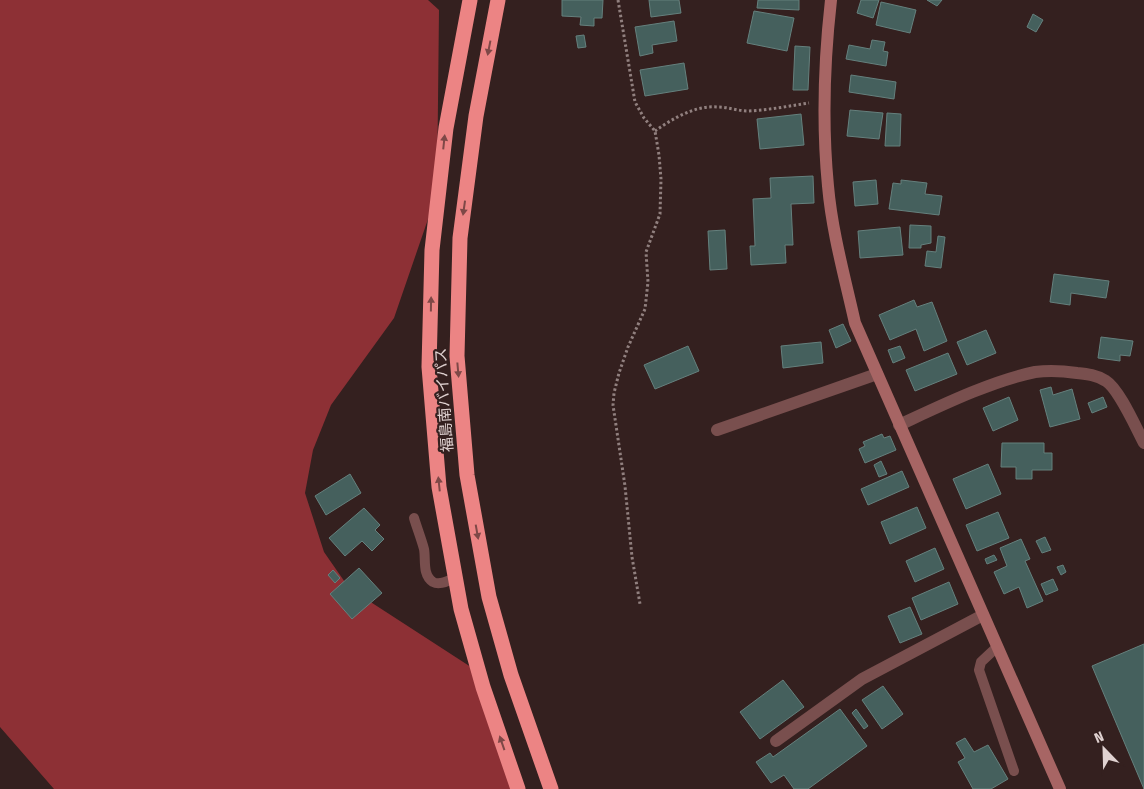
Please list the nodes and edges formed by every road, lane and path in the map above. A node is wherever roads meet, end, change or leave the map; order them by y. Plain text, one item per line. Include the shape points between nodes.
1 (470, 0) edge
2 (498, 0) edge
3 (618, 0) edge
4 (831, 0) edge
5 (825, 101) junction
6 (655, 132) junction
7 (877, 374) junction
8 (899, 425) junction
9 (717, 430) dead end
10 (1144, 443) edge
11 (414, 518) dead end
12 (455, 578) junction
13 (640, 604) dead end
14 (983, 615) junction
15 (997, 647) junction
16 (776, 741) dead end
17 (1014, 771) dead end
18 (518, 789) edge
19 (551, 789) edge
20 (1060, 789) edge

12 -> 1 highway, 福島南バイパス via 439,487 429,368 432,250 446,128
2 -> 19 highway, 福島南バイパス via 476,116 460,238 457,356 467,475 488,597
3 - 6 path via 635,102
4 - 5 street
5 - 6 path via 742,111 707,106 672,119
5 - 7 street via 828,188 840,258 855,323
6 - 13 path via 661,179 660,214 646,252 648,282 645,309 619,373 613,405
7 - 8 street
7 - 9 street
8 - 10 street via 1003,382 1036,372 1060,371 1091,374 1108,381
8 - 14 street
11 - 12 lane via 429,577 440,584
18 -> 12 highway, 福島南バイパス via 483,687
14 - 15 street
14 - 16 street via 862,679
15 - 17 lane via 981,662 979,670
15 - 20 street

